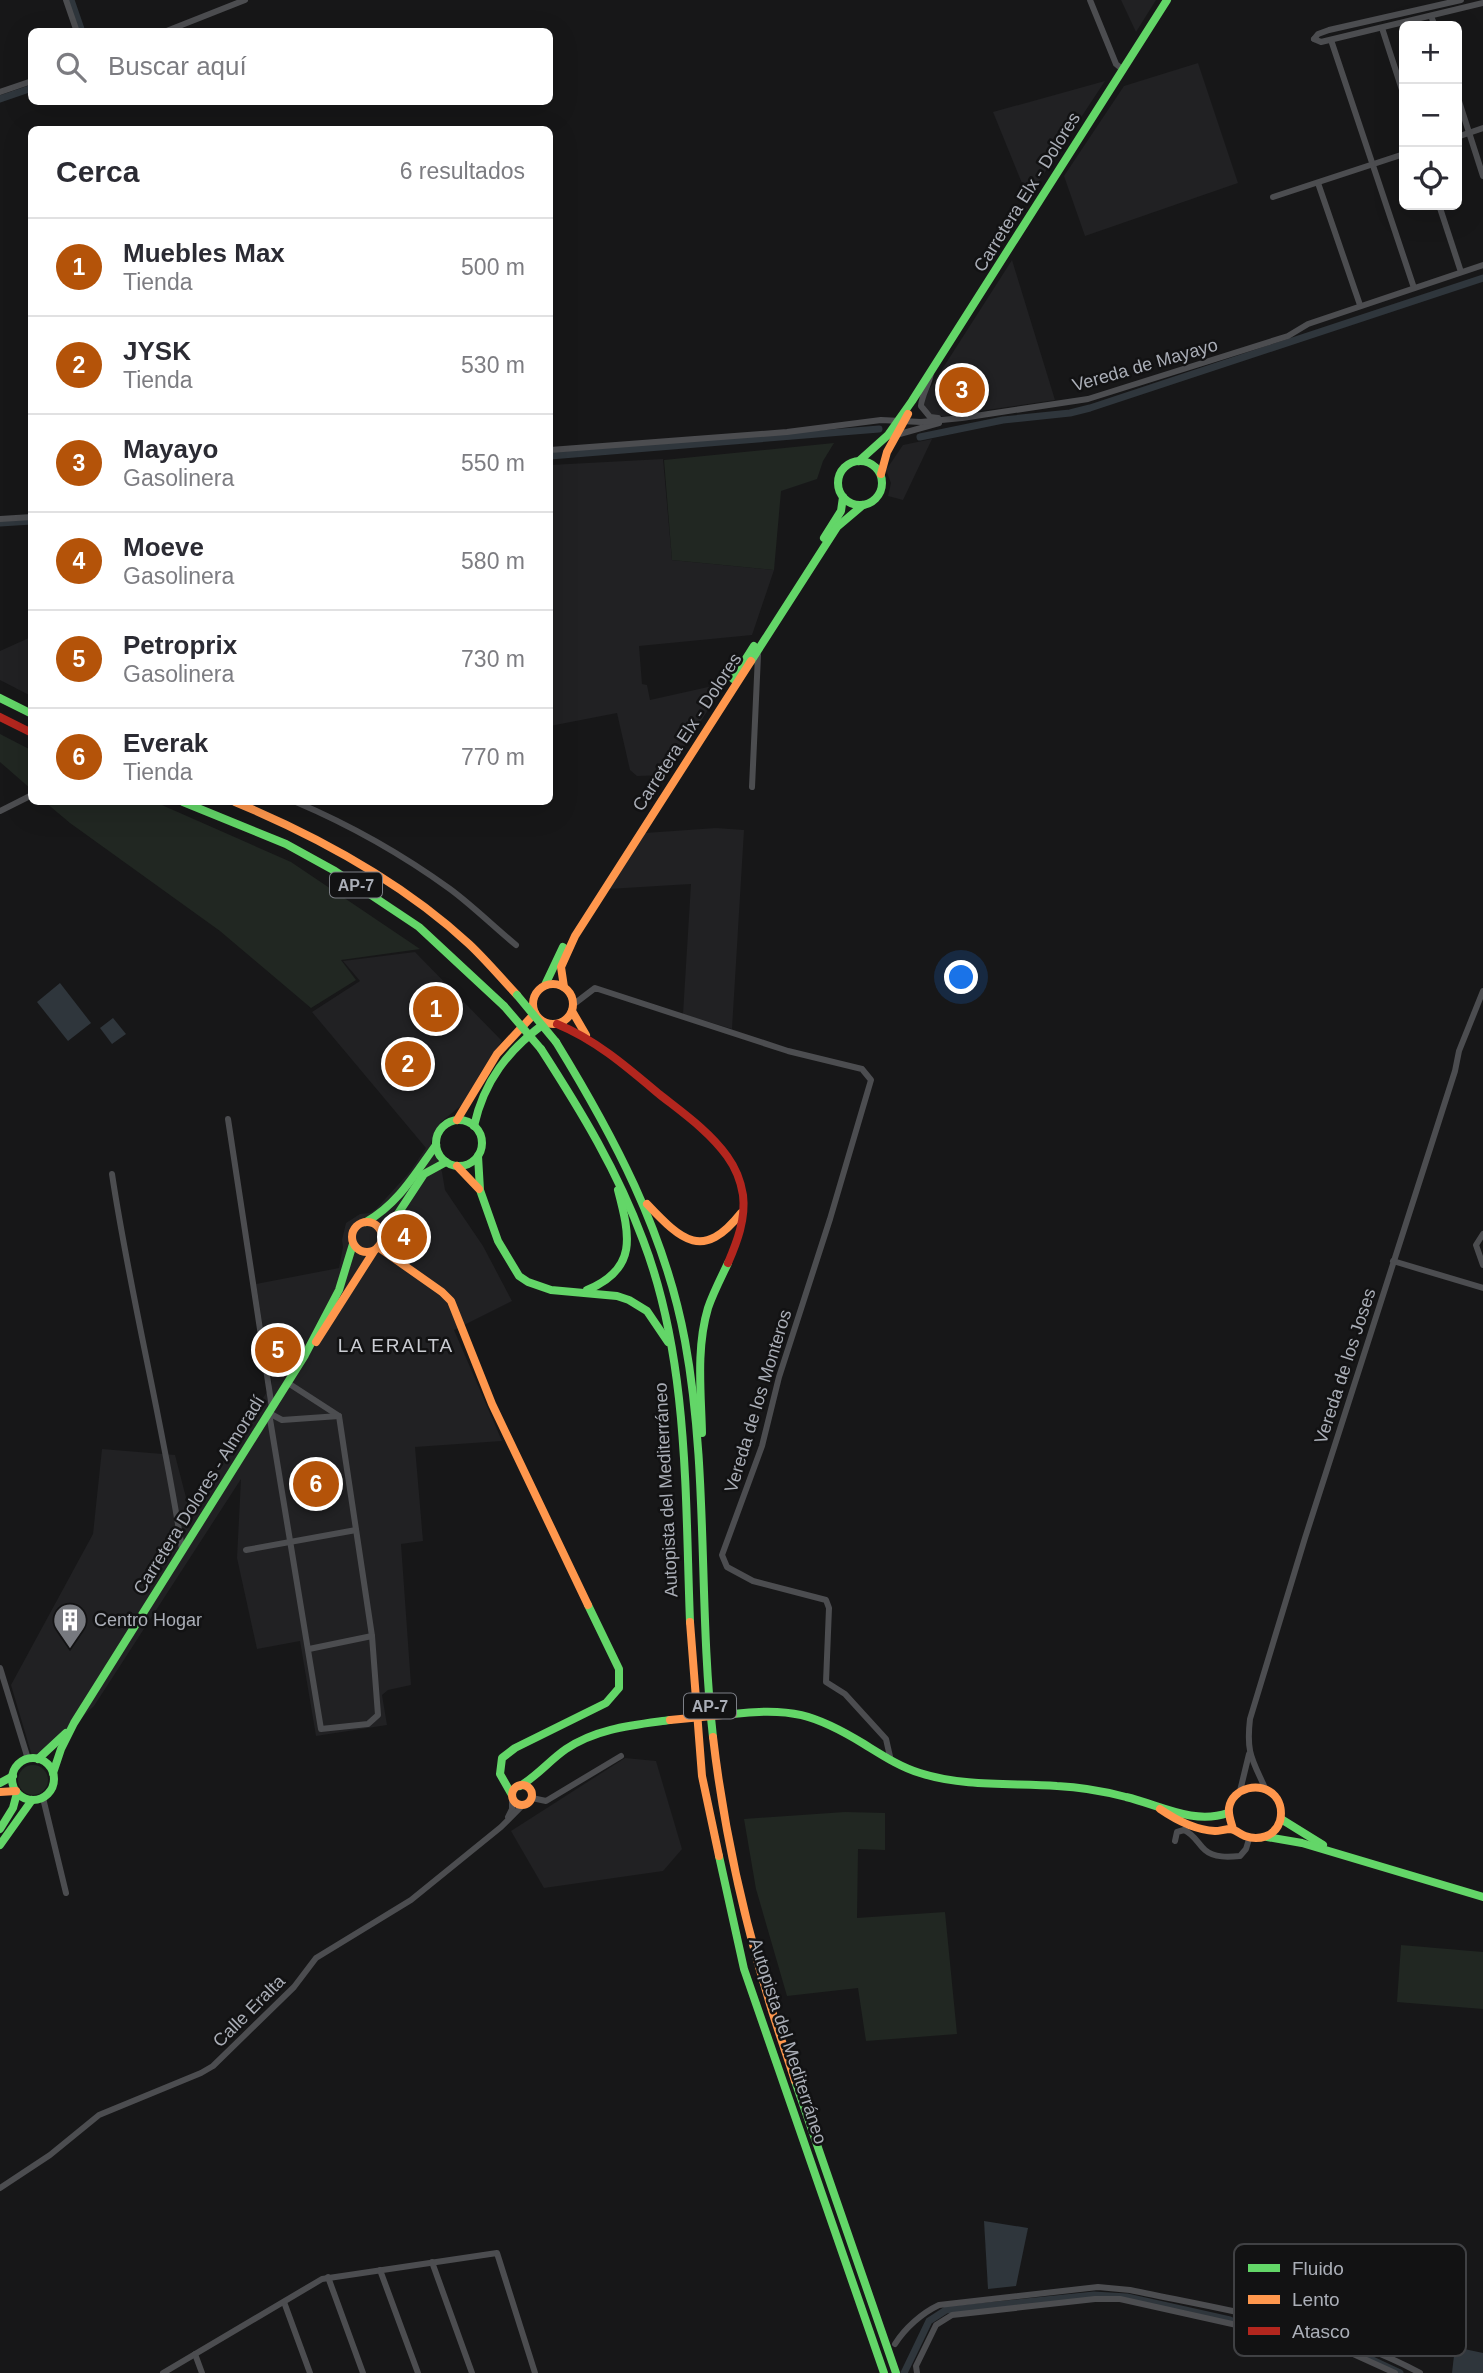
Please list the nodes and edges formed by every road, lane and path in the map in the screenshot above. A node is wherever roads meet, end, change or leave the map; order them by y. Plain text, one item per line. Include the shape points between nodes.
1 (66, 0) edge
2 (245, 0) edge
3 (1090, 0) edge
4 (1167, 0) edge
5 (1461, 0) edge
6 (1482, 5) edge
7 (1432, 16) junction
8 (1434, 21) edge
9 (76, 28) edge
10 (174, 28) edge
11 (1382, 28) junction
12 (1331, 40) junction
13 (1122, 69) junction
14 (28, 82) edge
15 (1400, 84) edge
16 (0, 92) edge
17 (1462, 111) edge
18 (1483, 128) edge
19 (1469, 133) junction
20 (1462, 135) edge
21 (1399, 156) edge
22 (1372, 165) junction
23 (1483, 176) edge
24 (1318, 183) junction
25 (1273, 197) dead end
26 (1441, 210) edge
27 (1483, 265) edge
28 (1461, 272) junction
29 (1414, 288) junction
30 (1360, 306) junction
31 (931, 372) junction
32 (962, 418) junction
33 (946, 419) junction
34 (901, 421) junction
35 (896, 435) junction
36 (553, 450) edge
37 (859, 461) junction
38 (881, 474) junction
39 (843, 497) junction
40 (863, 505) junction
41 (28, 517) edge
42 (0, 519) edge
43 (756, 653) junction
44 (0, 698) edge
45 (28, 711) edge
46 (0, 717) edge
47 (28, 731) edge
48 (752, 787) dead end
49 (28, 797) edge
50 (190, 805) edge
51 (243, 805) edge
52 (302, 805) edge
53 (0, 811) edge
54 (516, 945) dead end
55 (545, 985) junction
56 (564, 986) junction
57 (1483, 991) edge
58 (573, 1007) junction
59 (535, 1013) junction
60 (545, 1023) junction
61 (557, 1024) junction
62 (587, 1037) junction
63 (228, 1119) dead end
64 (457, 1120) junction
65 (474, 1126) junction
66 (436, 1145) junction
67 (478, 1156) junction
68 (609, 1161) junction
69 (446, 1162) junction
70 (457, 1166) junction
71 (112, 1174) dead end
72 (480, 1190) junction
73 (644, 1201) junction
74 (743, 1211) junction
75 (366, 1222) junction
76 (1483, 1234) edge
77 (382, 1238) junction
78 (353, 1244) junction
79 (376, 1249) junction
80 (1393, 1261) junction
81 (1483, 1265) edge
82 (1483, 1288) edge
83 (579, 1292) junction
84 (672, 1349) junction
85 (305, 1355) junction
86 (288, 1383) junction
87 (271, 1410) junction
88 (339, 1416) junction
89 (698, 1467) junction
90 (356, 1530) junction
91 (290, 1542) junction
92 (246, 1550) dead end
93 (183, 1551) junction
94 (372, 1636) junction
95 (309, 1649) junction
96 (0, 1668) edge
97 (74, 1723) junction
98 (1249, 1753) junction
99 (621, 1756) dead end
100 (28, 1759) junction
101 (38, 1759) junction
102 (891, 1762) junction
103 (543, 1768) junction
104 (53, 1773) junction
105 (12, 1776) junction
106 (502, 1779) junction
107 (0, 1783) edge
108 (519, 1786) junction
109 (1265, 1788) junction
110 (1240, 1791) junction
111 (0, 1792) edge
112 (17, 1792) junction
113 (532, 1795) junction
114 (512, 1796) junction
115 (43, 1798) junction
116 (32, 1800) junction
117 (1148, 1802) junction
118 (523, 1805) junction
119 (1228, 1814) junction
120 (1281, 1819) junction
121 (501, 1827) junction
122 (0, 1829) edge
123 (1233, 1829) junction
124 (1265, 1837) junction
125 (1248, 1839) junction
126 (1175, 1841) dead end
127 (0, 1845) edge
128 (1335, 1852) junction
129 (66, 1893) dead end
130 (1479, 1897) edge
131 (0, 2188) edge
132 (432, 2262) junction
133 (380, 2270) junction
134 (328, 2277) junction
135 (284, 2302) junction
136 (1234, 2314) edge
137 (1234, 2324) edge
138 (895, 2344) dead end
139 (195, 2354) junction
140 (1358, 2356) edge
141 (1388, 2356) edge
142 (163, 2373) edge
143 (202, 2373) edge
144 (310, 2373) edge
145 (363, 2373) edge
146 (418, 2373) edge
147 (472, 2373) edge
148 (535, 2373) edge
149 (884, 2373) edge
150 (896, 2373) edge
151 (916, 2373) edge
152 (1395, 2373) edge
153 (1420, 2373) edge

1 - 9 street
2 - 10 street
3 - 13 street
4 - 13 main road, Carretera Elx - Dolores
5 - 12 street via 1329,30 1314,39
6 - 7 street
7 - 8 street
7 - 11 street
11 - 12 street
11 - 15 street
12 - 22 street
13 - 31 main road, Carretera Elx - Dolores
14 - 16 street
17 - 19 street
18 - 19 street
19 - 20 street
19 - 23 street
21 - 22 street
22 - 24 street
22 - 29 street
24 - 25 street
24 - 30 street
26 - 28 street
27 - 28 street, Vereda de Mayayo
28 - 29 street, Vereda de Mayayo
29 - 30 street, Vereda de Mayayo
30 - 32 street, Vereda de Mayayo via 1288,336 1088,399
31 - 33 street via 921,406 930,417
31 - 34 main road, Carretera Elx - Dolores
32 - 33 street, Vereda de Mayayo
32 - 35 street
33 - 34 street, Vereda de Mayayo
34 - 35 main road, Carretera Elx - Dolores
34 - 36 street, Vereda de Mayayo
34 - 37 main road, Carretera Elx - Dolores
35 - 38 main road, Carretera Elx - Dolores
37 - 38 main road via 872,464
37 - 39 main road via 846,466 839,477
38 - 40 main road via 880,495
39 - 40 main road
39 - 55 main road, Carretera Elx - Dolores via 837,517 571,934
40 - 43 main road, Carretera Elx - Dolores via 837,527
41 - 42 street
43 - 48 street
43 - 56 main road, Carretera Elx - Dolores via 575,936 561,967
44 - 45 main road
46 - 47 main road
49 - 53 street
50 - 68 main road, Autopista del Mediterráneo / AP-7, bridge via 286,844 419,927 504,1006 541,1049
51 - 73 main road, Autopista del Mediterráneo / AP-7, bridge via 346,857 463,938 556,1042
52 - 54 street via 368,837 452,890
55 - 56 main road
55 - 59 main road via 535,994
56 - 58 main road
57 - 80 street, Vereda de los Joses via 1459,1051
58 - 61 main road via 569,1017
58 - 62 main road
58 - 102 street, Vereda de los Monteros via 595,988 788,1051 862,1069 871,1080 762,1446 722,1555 727,1567 753,1581 826,1600 826,1682 845,1694 886,1739
59 - 60 main road
59 - 64 main road via 497,1054
60 - 61 main road
60 - 65 main road via 518,1044 494,1074
61 - 62 main road
62 - 74 main road via 721,1147 738,1173
63 - 87 street
64 - 65 main road
64 - 66 main road via 439,1132
65 - 67 main road via 482,1140
66 - 69 main road
66 - 75 main road via 397,1197 378,1217
67 - 70 main road
67 - 72 main road
68 - 83 main road via 625,1217 626,1253 616,1273 597,1287
68 - 84 main road, Autopista del Mediterráneo / AP-7 via 644,1241
69 - 70 main road
69 - 77 main road via 425,1174
70 - 72 main road
71 - 93 street
72 - 83 main road via 498,1241 519,1276 551,1290
73 - 74 main road via 680,1237 693,1241 714,1240 724,1234
73 - 89 main road, Autopista del Mediterráneo / AP-7 via 686,1346
74 - 89 main road via 737,1242 713,1294 703,1333
75 - 77 main road via 380,1228
75 - 78 main road via 354,1229
76 - 81 street via 1476,1245
77 - 79 main road
78 - 79 main road via 360,1251
78 - 85 main road, Carretera Dolores - Almoradí via 339,1290
79 - 85 main road, Carretera Dolores - Almoradí
79 - 106 main road via 451,1301 492,1404 619,1669 617,1695 508,1753 500,1763
80 - 82 street
80 - 98 street, Vereda de los Joses via 1250,1719
83 - 84 main road via 617,1296 639,1305
84 - 149 main road, Autopista del Mediterráneo / AP-7 via 682,1434 689,1617 702,1776 744,1969
85 - 86 main road, Carretera Dolores - Almoradí
86 - 87 main road, Carretera Dolores - Almoradí
86 - 88 street
87 - 88 street via 282,1420
87 - 91 street
87 - 93 main road, Carretera Dolores - Almoradí
88 - 90 street
89 - 150 main road, Autopista del Mediterráneo / AP-7 via 713,1742 736,1871 761,1974
90 - 91 street
90 - 94 street
91 - 92 street
91 - 95 street
93 - 97 main road, Carretera Dolores - Almoradí
94 - 95 street
94 - 95 street via 378,1715 368,1724 321,1728
96 - 100 street
97 - 101 main road
97 - 104 main road
98 - 109 street, Vereda de los Joses
98 - 110 street, Vereda de los Joses
99 - 113 street via 546,1801
100 - 101 main road
100 - 105 main road
101 - 104 main road
102 - 103 main road, bridge via 830,1725 800,1713 771,1711 626,1726 594,1734
102 - 117 main road via 944,1779 1078,1787
103 - 108 main road
103 - 113 main road
104 - 115 main road via 52,1789
105 - 107 main road
105 - 112 main road
106 - 108 main road
106 - 114 main road
108 - 113 main road via 526,1786
108 - 114 main road
109 - 110 main road
109 - 120 main road via 1278,1801
110 - 119 main road via 1232,1798
111 - 112 main road
112 - 116 main road
112 - 122 main road
113 - 118 main road
114 - 118 main road via 515,1803
114 - 121 street via 512,1809
115 - 116 main road
115 - 129 street
116 - 127 main road
117 - 119 main road via 1192,1818
117 - 123 main road via 1187,1825
118 - 121 street, Calle Eralta
119 - 123 main road
120 - 124 main road
120 - 128 main road
121 - 131 street, Calle Eralta via 411,1900 316,1958 294,1987 213,2066 99,2115
123 - 125 main road
124 - 125 main road
124 - 128 main road
125 - 126 street via 1240,1856 1229,1857 1204,1850 1184,1830 1177,1832
128 - 130 main road
132 - 133 street
132 - 147 street
132 - 148 street via 498,2253
133 - 134 street
133 - 146 street
134 - 135 street
134 - 145 street
135 - 139 street
135 - 144 street
136 - 138 street via 1098,2287 939,2305
137 - 151 street via 1120,2299 952,2315 936,2325
139 - 142 street
139 - 143 street
140 - 152 street
141 - 153 street

